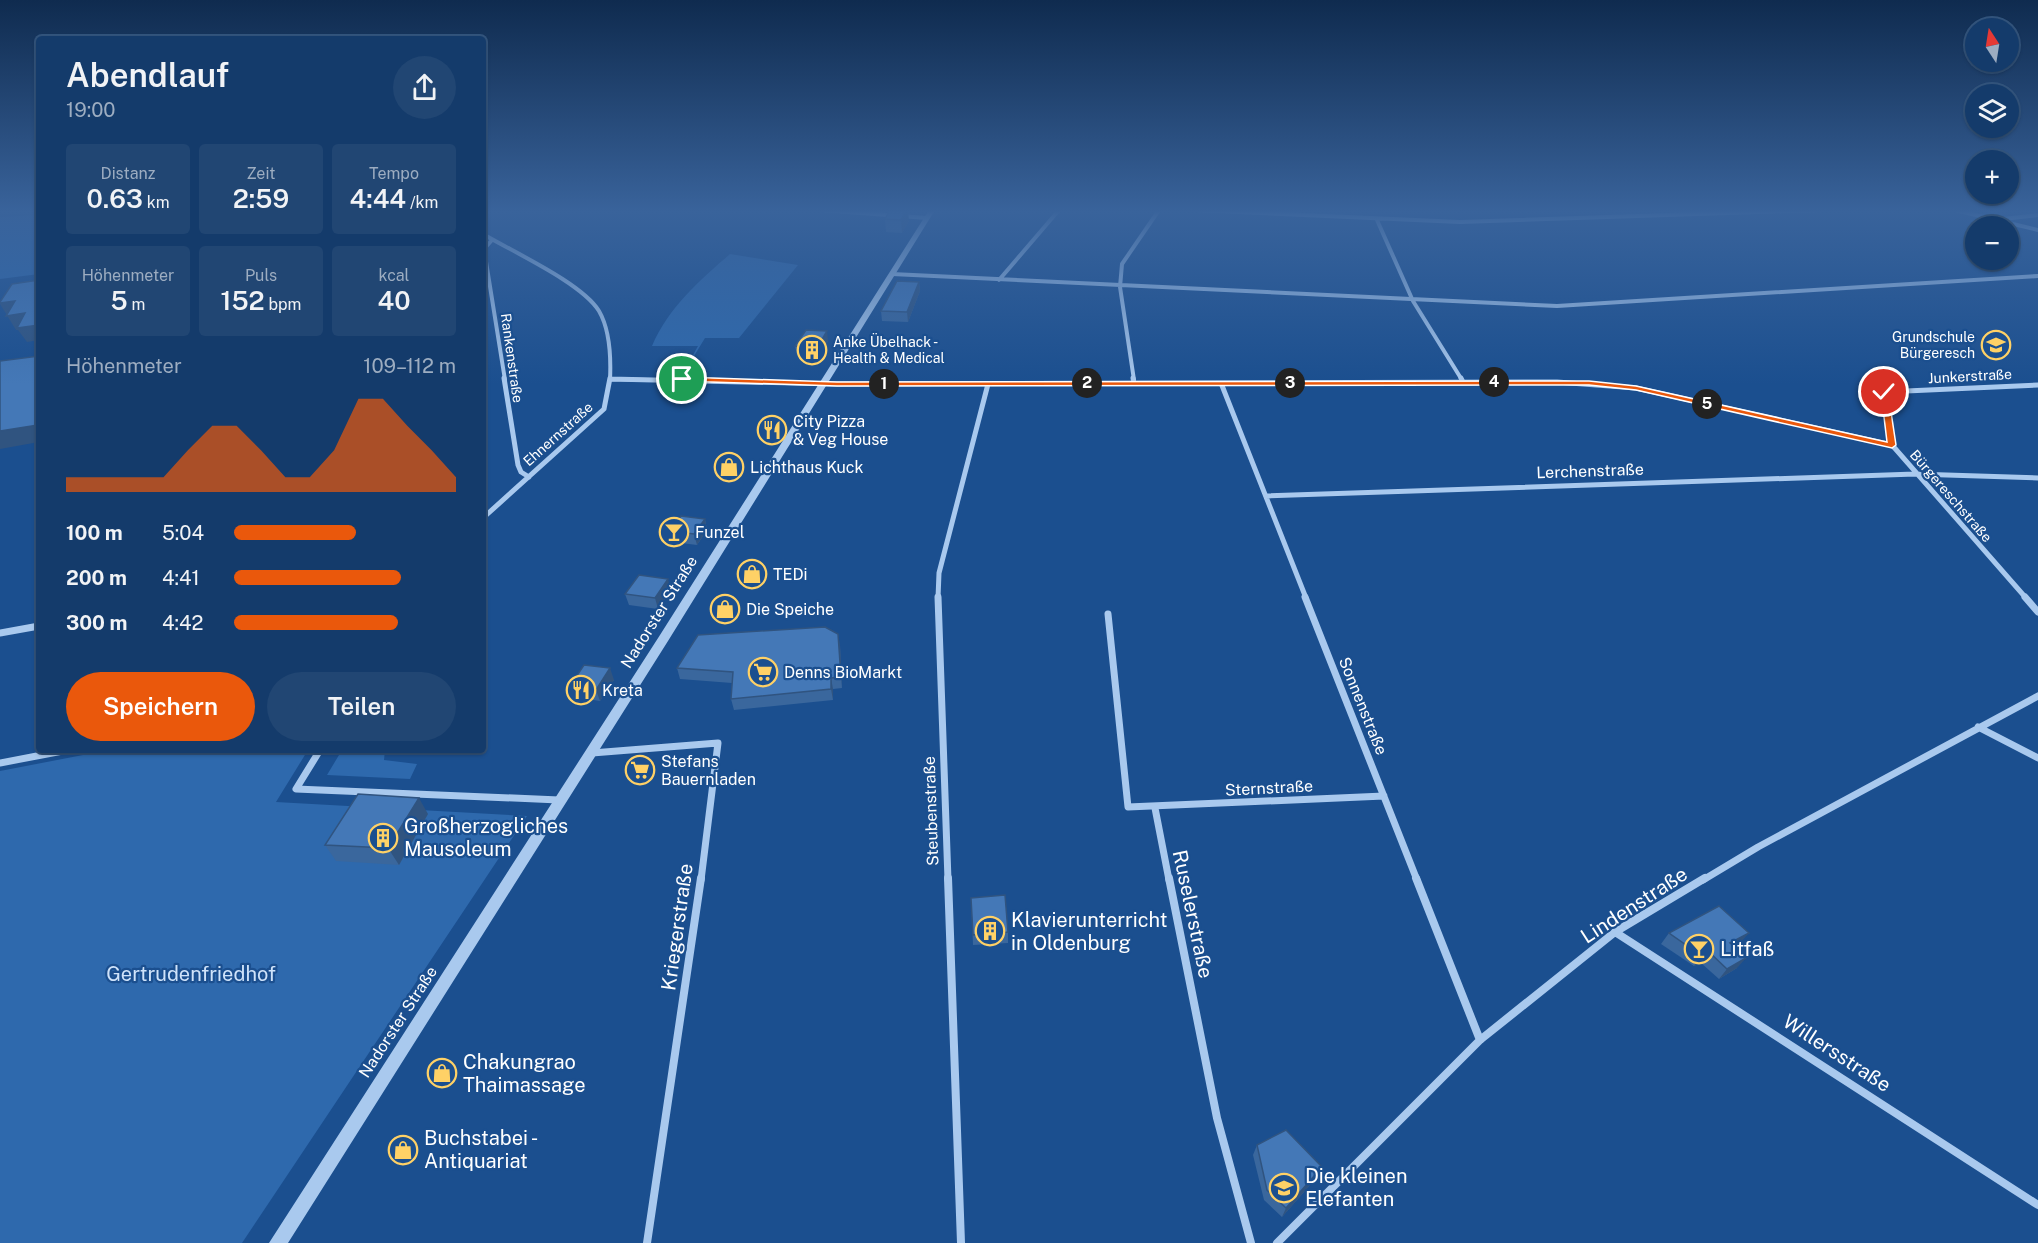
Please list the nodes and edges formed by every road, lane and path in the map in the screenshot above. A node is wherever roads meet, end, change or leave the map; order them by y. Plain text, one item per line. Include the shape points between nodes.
1 (487, 268) edge
2 (540, 268) edge
3 (896, 268) edge
4 (1009, 268) edge
5 (1122, 268) edge
6 (1398, 268) edge
7 (892, 274) junction
8 (2038, 276) edge
9 (999, 280) junction
10 (1120, 287) junction
11 (1413, 301) junction
12 (610, 379) junction
13 (1463, 382) junction
14 (1134, 383) junction
15 (1221, 383) junction
16 (823, 384) junction
17 (988, 384) junction
18 (2038, 385) edge
19 (1892, 445) junction
20 (1915, 474) junction
21 (529, 477) junction
22 (2038, 478) edge
23 (1266, 496) junction
24 (486, 515) edge
25 (2038, 612) edge
26 (1108, 614) dead end
27 (36, 627) edge
28 (0, 633) edge
29 (2038, 696) edge
30 (1978, 726) junction
31 (52, 753) edge
32 (318, 753) edge
33 (590, 753) junction
34 (2038, 758) edge
35 (0, 763) edge
36 (1384, 796) junction
37 (559, 800) junction
38 (1155, 808) junction
39 (1615, 932) junction
40 (1480, 1040) junction
41 (2038, 1205) edge
42 (278, 1243) edge
43 (647, 1243) edge
44 (961, 1243) edge
45 (1251, 1243) edge
46 (1277, 1243) edge

1 - 21 street, Rankenstraße via 518,465
2 - 12 street, Ehnernstraße via 580,291 601,316
3 - 7 street, Nadorster Straße
4 - 9 street
5 - 10 street
6 - 11 street
7 - 9 street
7 - 16 street, Nadorster Straße
8 - 11 street via 1557,306
9 - 10 street
10 - 11 street
10 - 14 street
11 - 13 street
12 - 16 street, Bürgereschstraße
12 - 21 street, Ehnernstraße via 609,401 604,409
13 - 15 street, Bürgereschstraße
13 - 19 street, Bürgereschstraße via 1616,385
14 - 15 street, Bürgereschstraße
14 - 17 street, Bürgereschstraße
15 - 23 street, Sonnenstraße
16 - 17 street, Bürgereschstraße
16 - 33 street, Nadorster Straße
17 - 44 street, Steubenstraße via 939,573 938,597
18 - 19 street, Junkerstraße via 1884,392
19 - 20 street, Bürgereschstraße
20 - 22 street, Lerchenstraße
20 - 23 street, Lerchenstraße
20 - 25 street, Bürgereschstraße
21 - 24 street, Ehnernstraße
23 - 36 street, Sonnenstraße
26 - 38 street via 1128,807
27 - 28 street
29 - 30 street, Lindenstraße
30 - 34 street
30 - 39 street, Lindenstraße via 1758,847
31 - 35 street
32 - 37 street via 296,789
33 - 37 street, Nadorster Straße
33 - 43 street, Kriegerstraße via 718,743 697,915
36 - 38 street, Sternstraße
36 - 40 street, Sonnenstraße
37 - 42 street, Nadorster Straße
38 - 45 street, Ruselerstraße via 1217,1118
39 - 40 street, Lindenstraße
39 - 41 street, Willersstraße
40 - 46 street, Lindenstraße

